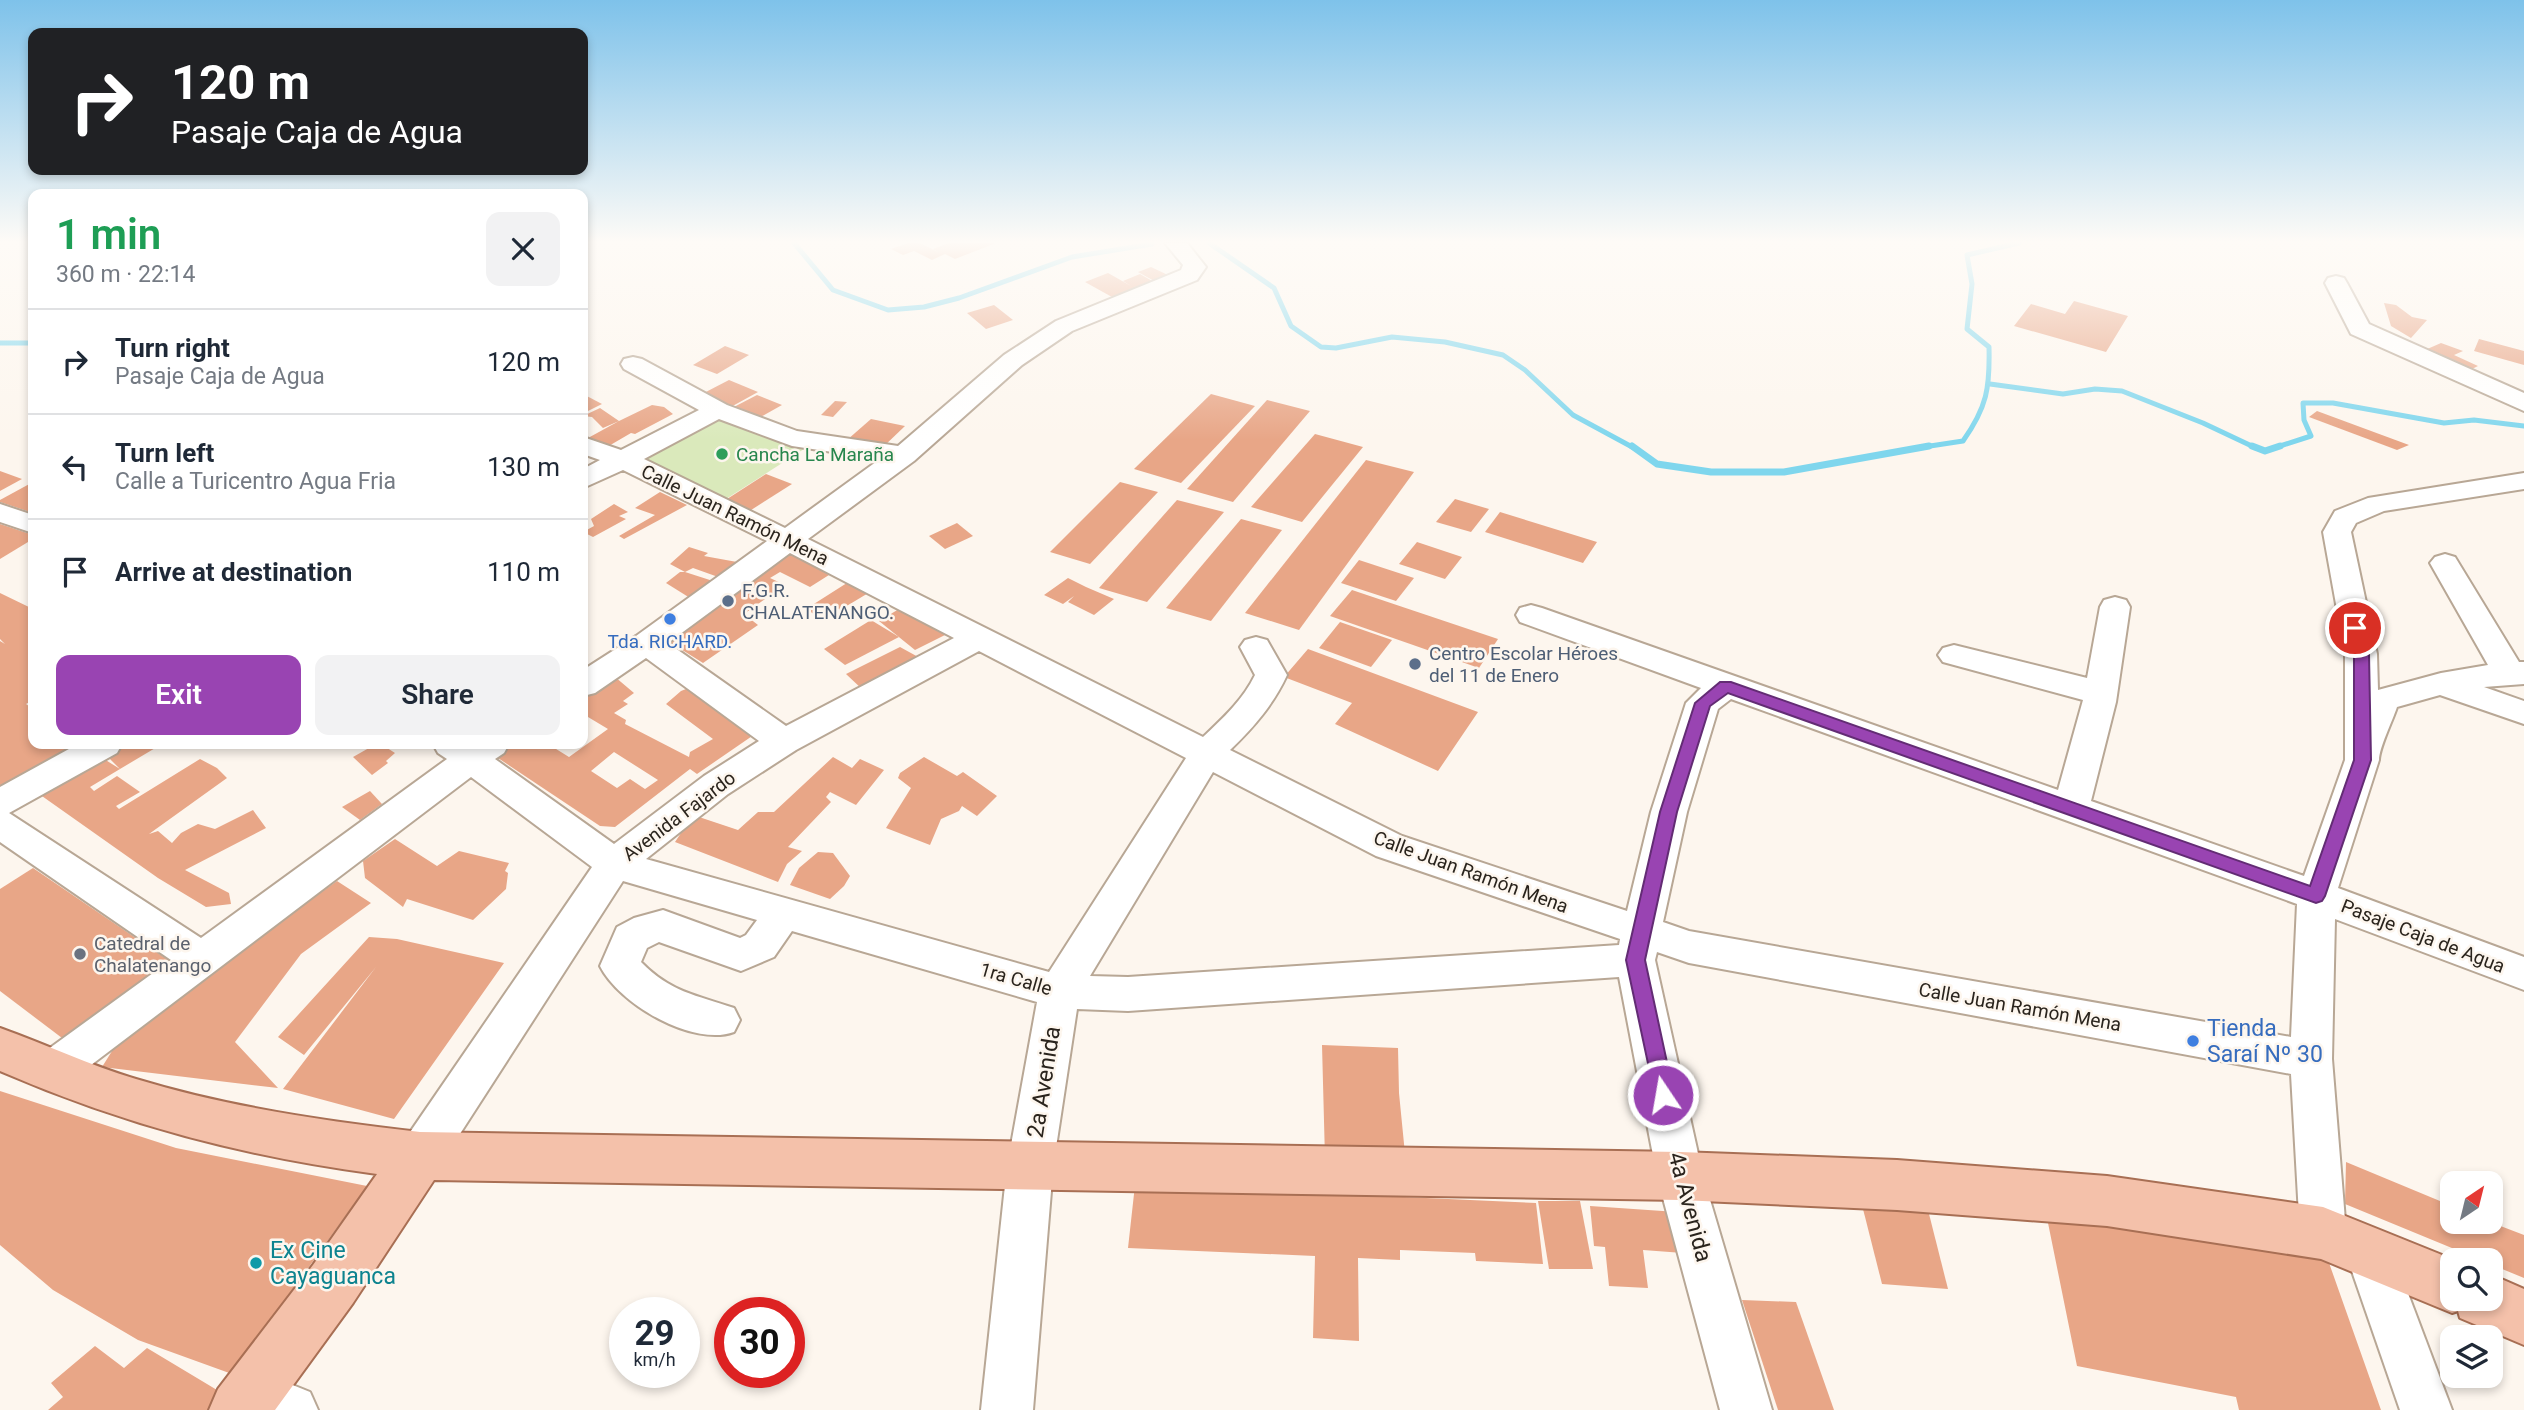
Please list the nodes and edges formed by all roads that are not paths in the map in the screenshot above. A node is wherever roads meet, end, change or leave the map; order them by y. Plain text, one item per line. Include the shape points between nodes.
1 (1106, 309) edge
2 (2349, 309) edge
3 (633, 364) dead end
4 (2524, 403) edge
5 (718, 410) junction
6 (588, 447) edge
7 (904, 455) junction
8 (622, 459) junction
9 (588, 477) edge
10 (2524, 481) edge
11 (0, 513) edge
12 (28, 522) edge
13 (787, 540) junction
14 (2445, 563) dead end
15 (2115, 607) dead end
16 (1531, 615) dead end
17 (977, 639) junction
18 (647, 643) junction
19 (1256, 647) dead end
20 (1954, 655) dead end
21 (2516, 673) edge
22 (588, 682) edge
23 (2439, 683) junction
24 (1726, 686) junction
25 (2100, 693) junction
26 (2524, 713) edge
27 (784, 742) junction
28 (96, 749) edge
29 (470, 749) edge
30 (1206, 754) junction
31 (2362, 760) junction
32 (0, 803) edge
33 (2071, 809) junction
34 (0, 824) edge
35 (614, 864) junction
36 (2316, 896) junction
37 (783, 913) junction
38 (1637, 945) junction
39 (202, 960) junction
40 (2524, 974) edge
41 (1059, 992) junction
42 (719, 1020) dead end
43 (0, 1049) edge
44 (2311, 1059) junction
45 (51, 1070) junction
46 (420, 1156) junction
47 (1030, 1167) junction
48 (1680, 1176) junction
49 (2346, 1242) junction
50 (2440, 1281) edge
51 (2503, 1308) edge
52 (2524, 1317) edge
53 (262, 1405) edge
54 (1007, 1410) edge
55 (1746, 1410) edge
56 (2426, 1410) edge

1 - 7 street via 1064,326 1013,360
2 - 4 street via 2359,329
3 - 5 street
5 - 7 street via 792,438
5 - 8 street
6 - 8 street, Calle Juan Ramón Mena
7 - 13 street
8 - 9 street
8 - 13 street, Calle Juan Ramón Mena
10 - 31 street via 2378,504 2345,517 2337,532 2361,654
11 - 12 street
13 - 17 street, Calle Juan Ramón Mena
13 - 18 street
14 - 21 street
15 - 25 street
16 - 24 street, Pasaje Caja de Agua
17 - 27 street, Avenida Fajardo
17 - 30 street, Calle Juan Ramón Mena
18 - 22 street
18 - 27 street
19 - 30 street, 2a Avenida via 1271,675 1243,718
20 - 25 street
21 - 23 street
23 - 26 street
23 - 31 street via 2383,700
24 - 33 street, Pasaje Caja de Agua
24 - 38 street, 4a Avenida via 1703,703 1669,812
25 - 33 street
27 - 35 street, Avenida Fajardo via 716,785
28 - 32 street
29 - 35 street, 1ra Calle
29 - 39 street
30 - 38 street, Calle Juan Ramón Mena via 1389,846
30 - 41 street, 2a Avenida
31 - 36 street
33 - 36 street, Pasaje Caja de Agua
34 - 39 street
35 - 37 street, 1ra Calle
35 - 46 street, Avenida Fajardo
36 - 40 street, Pasaje Caja de Agua
36 - 44 street
37 - 41 street, 1ra Calle
37 - 42 street via 760,946 741,955 663,925 631,938 620,966 643,992 665,1005
38 - 41 street, 1ra Calle via 1128,994
38 - 44 street, Calle Juan Ramón Mena via 1689,947
38 - 48 street, 4a Avenida
39 - 45 street
41 - 47 street, 2a Avenida
43 - 45 main road
44 - 49 street
45 - 46 main road via 175,1112 338,1147
46 - 47 main road
46 - 53 main road via 333,1284
47 - 48 main road
47 - 54 street, 2a Avenida
48 - 49 main road via 1897,1185 2107,1201
48 - 55 street, 4a Avenida
49 - 50 main road
49 - 56 street
51 - 52 main road

